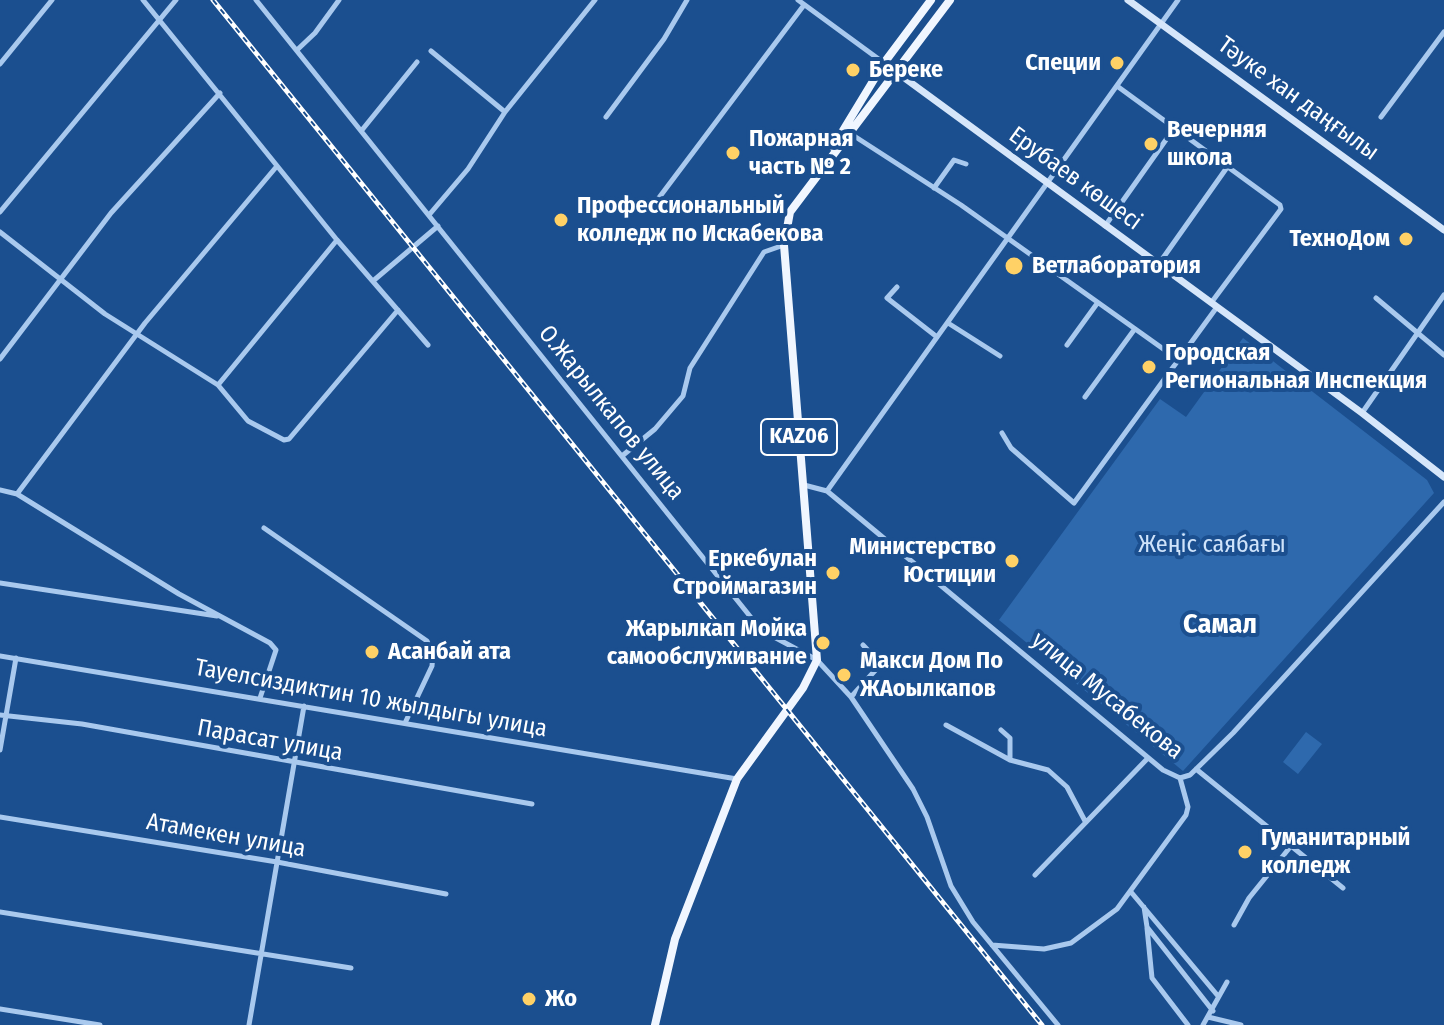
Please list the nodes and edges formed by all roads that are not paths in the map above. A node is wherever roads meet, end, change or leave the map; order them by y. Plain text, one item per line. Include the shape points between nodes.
1 (52, 0) edge
2 (143, 0) edge
3 (176, 0) edge
4 (256, 0) edge
5 (339, 0) edge
6 (595, 0) edge
7 (687, 0) edge
8 (798, 0) edge
9 (931, 0) edge
10 (950, 0) edge
11 (1128, 0) edge
12 (1178, 0) edge
13 (804, 5) junction
14 (159, 18) junction
15 (1160, 23) junction
16 (1444, 32) edge
17 (297, 50) junction
18 (431, 51) dead end
19 (417, 62) dead end
20 (884, 63) junction
21 (0, 64) edge
22 (897, 72) junction
23 (1117, 86) junction
24 (220, 93) junction
25 (505, 112) junction
26 (606, 117) dead end
27 (1381, 117) dead end
28 (1175, 127) junction
29 (362, 130) junction
30 (851, 134) junction
31 (825, 162) junction
32 (966, 164) dead end
33 (277, 166) junction
34 (1228, 166) junction
35 (1049, 185) junction
36 (934, 188) junction
37 (652, 207) dead end
38 (0, 212) edge
39 (429, 215) junction
40 (438, 226) junction
41 (1105, 226) junction
42 (1444, 230) edge
43 (0, 232) edge
44 (337, 240) junction
45 (1008, 240) junction
46 (784, 245) junction
47 (1158, 265) junction
48 (62, 281) junction
49 (373, 281) junction
50 (897, 287) dead end
51 (1444, 295) edge
52 (1376, 298) dead end
53 (1096, 305) junction
54 (1214, 305) junction
55 (398, 310) junction
56 (948, 323) junction
57 (1135, 330) junction
58 (1417, 331) junction
59 (138, 335) junction
60 (937, 338) junction
61 (428, 345) dead end
62 (1067, 345) dead end
63 (1444, 355) edge
64 (1000, 356) dead end
65 (1176, 358) junction
66 (0, 359) edge
67 (218, 385) junction
68 (1085, 397) dead end
69 (1362, 413) junction
70 (1002, 433) dead end
71 (622, 456) junction
72 (1444, 477) edge
73 (804, 485) junction
74 (0, 490) edge
75 (827, 491) junction
76 (17, 494) junction
77 (1444, 502) edge
78 (264, 528) dead end
79 (0, 583) edge
80 (223, 617) junction
81 (863, 645) dead end
82 (0, 656) edge
83 (16, 658) junction
84 (817, 660) junction
85 (851, 697) junction
86 (260, 698) junction
87 (304, 706) junction
88 (3, 715) edge
89 (405, 723) junction
90 (946, 725) dead end
91 (1001, 730) dead end
92 (0, 750) edge
93 (1148, 758) junction
94 (1010, 760) junction
95 (294, 762) junction
96 (1196, 769) junction
97 (1180, 778) junction
98 (737, 779) junction
99 (532, 804) dead end
100 (0, 817) edge
101 (1085, 821) junction
102 (1291, 846) junction
103 (277, 862) junction
104 (1035, 875) dead end
105 (1343, 888) dead end
106 (1131, 892) junction
107 (446, 894) dead end
108 (1144, 906) junction
109 (0, 912) edge
110 (1234, 925) dead end
111 (1147, 927) junction
112 (991, 945) junction
113 (263, 954) junction
114 (351, 968) dead end
115 (1227, 982) dead end
116 (1218, 996) junction
117 (0, 1009) edge
118 (1210, 1014) junction
119 (96, 1025) edge
120 (249, 1025) edge
121 (655, 1025) edge
122 (1058, 1025) edge
123 (1188, 1025) edge
124 (1203, 1025) edge
125 (1241, 1025) edge

1 - 21 street
2 - 14 street
3 - 14 street
4 - 17 street, О.Жарылкапов улица
5 - 17 street
6 - 25 street
7 - 26 street
8 - 13 street, Ерубаев көшесі
9 - 20 main road, KАZ06
10 - 22 main road, KАZ06
11 - 15 main road, Тәуке хан даңғылы
12 - 15 street
13 - 20 street, Ерубаев көшесі
13 - 37 street
14 - 24 street
14 - 38 street
15 - 23 street
15 - 42 main road, Тәуке хан даңғылы
16 - 27 street
17 - 29 street, О.Жарылкапов улица
18 - 25 street
19 - 29 street
20 - 22 main road, Ерубаев көшесі
20 - 31 main road, KАZ06
22 - 30 main road, KАZ06
22 - 35 main road, Ерубаев көшесі
23 - 28 street
23 - 35 street
24 - 33 street
24 - 48 street via 111,213 67,267
25 - 39 street via 468,169
28 - 34 street
28 - 41 street
29 - 39 street, О.Жарылкапов улица
30 - 31 main road, KАZ06
30 - 36 street
31 - 46 main road, KАZ06 via 790,212
32 - 36 street via 954,160
33 - 44 street
33 - 59 street
34 - 47 street
34 - 54 street via 1281,207
35 - 41 main road, Ерубаев көшесі
35 - 45 street
36 - 45 street
39 - 40 street, О.Жарылкапов улица
40 - 49 street
40 - 71 street, О.Жарылкапов улица
41 - 47 main road, Ерубаев көшесі
43 - 48 street
44 - 49 street
44 - 67 street
45 - 53 street
45 - 56 street
46 - 71 street via 764,252 690,368 683,396
46 - 73 main road, KАZ06
47 - 54 main road, Ерубаев көшесі
48 - 59 street
48 - 66 street
49 - 55 street
50 - 60 street via 887,298
51 - 58 street
52 - 58 street
53 - 57 street
53 - 62 street
54 - 65 street
54 - 69 main road, Ерубаев көшесі
55 - 61 street
55 - 67 street via 287,440 248,421
56 - 60 street
56 - 64 street
57 - 65 street
57 - 68 street
58 - 63 street
58 - 69 street
59 - 67 street
59 - 76 street
60 - 75 street
65 - 70 street via 1074,503 1011,448
69 - 72 main road, Ерубаев көшесі
71 - 84 street, О.Жарылкапов улица via 761,630
73 - 75 street
73 - 84 main road, KАZ06
74 - 76 street
75 - 93 street, улица Мусабекова
76 - 80 street
77 - 96 street, улица Мусабекова
78 - 89 street via 427,641 432,666
79 - 80 street
80 - 86 street via 276,650
81 - 85 street via 881,664
82 - 83 street, Тауелсиздиктин 10 жылдыгы улица
83 - 86 street, Тауелсиздиктин 10 жылдыгы улица
83 - 88 street
84 - 85 street, О.Жарылкапов улица
84 - 98 main road
85 - 112 street, О.Жарылкапов улица via 913,789 951,886
86 - 87 street, Тауелсиздиктин 10 жылдыгы улица
87 - 89 street, Тауелсиздиктин 10 жылдыгы улица
87 - 95 street
88 - 92 street
88 - 95 street, Парасат улица
89 - 98 street, Тауелсиздиктин 10 жылдыгы улица
90 - 94 street
91 - 94 street via 1010,738
93 - 97 street, улица Мусабекова
93 - 101 street
94 - 101 street via 1048,770 1067,787
95 - 99 street, Парасат улица
95 - 103 street
96 - 97 street, улица Мусабекова
96 - 102 street
97 - 106 street via 1188,807
98 - 121 main road via 675,939
100 - 103 street, Атамекен улица
101 - 104 street
102 - 105 street
102 - 110 street
103 - 107 street, Атамекен улица
103 - 113 street
106 - 108 street
106 - 112 street via 1071,943 1033,950
108 - 111 street
108 - 116 street
109 - 113 street
111 - 118 street
111 - 123 street via 1152,978
112 - 122 street, О.Жарылкапов улица
113 - 114 street
113 - 120 street
115 - 116 street
116 - 118 street
117 - 119 street
118 - 124 street
118 - 125 street

